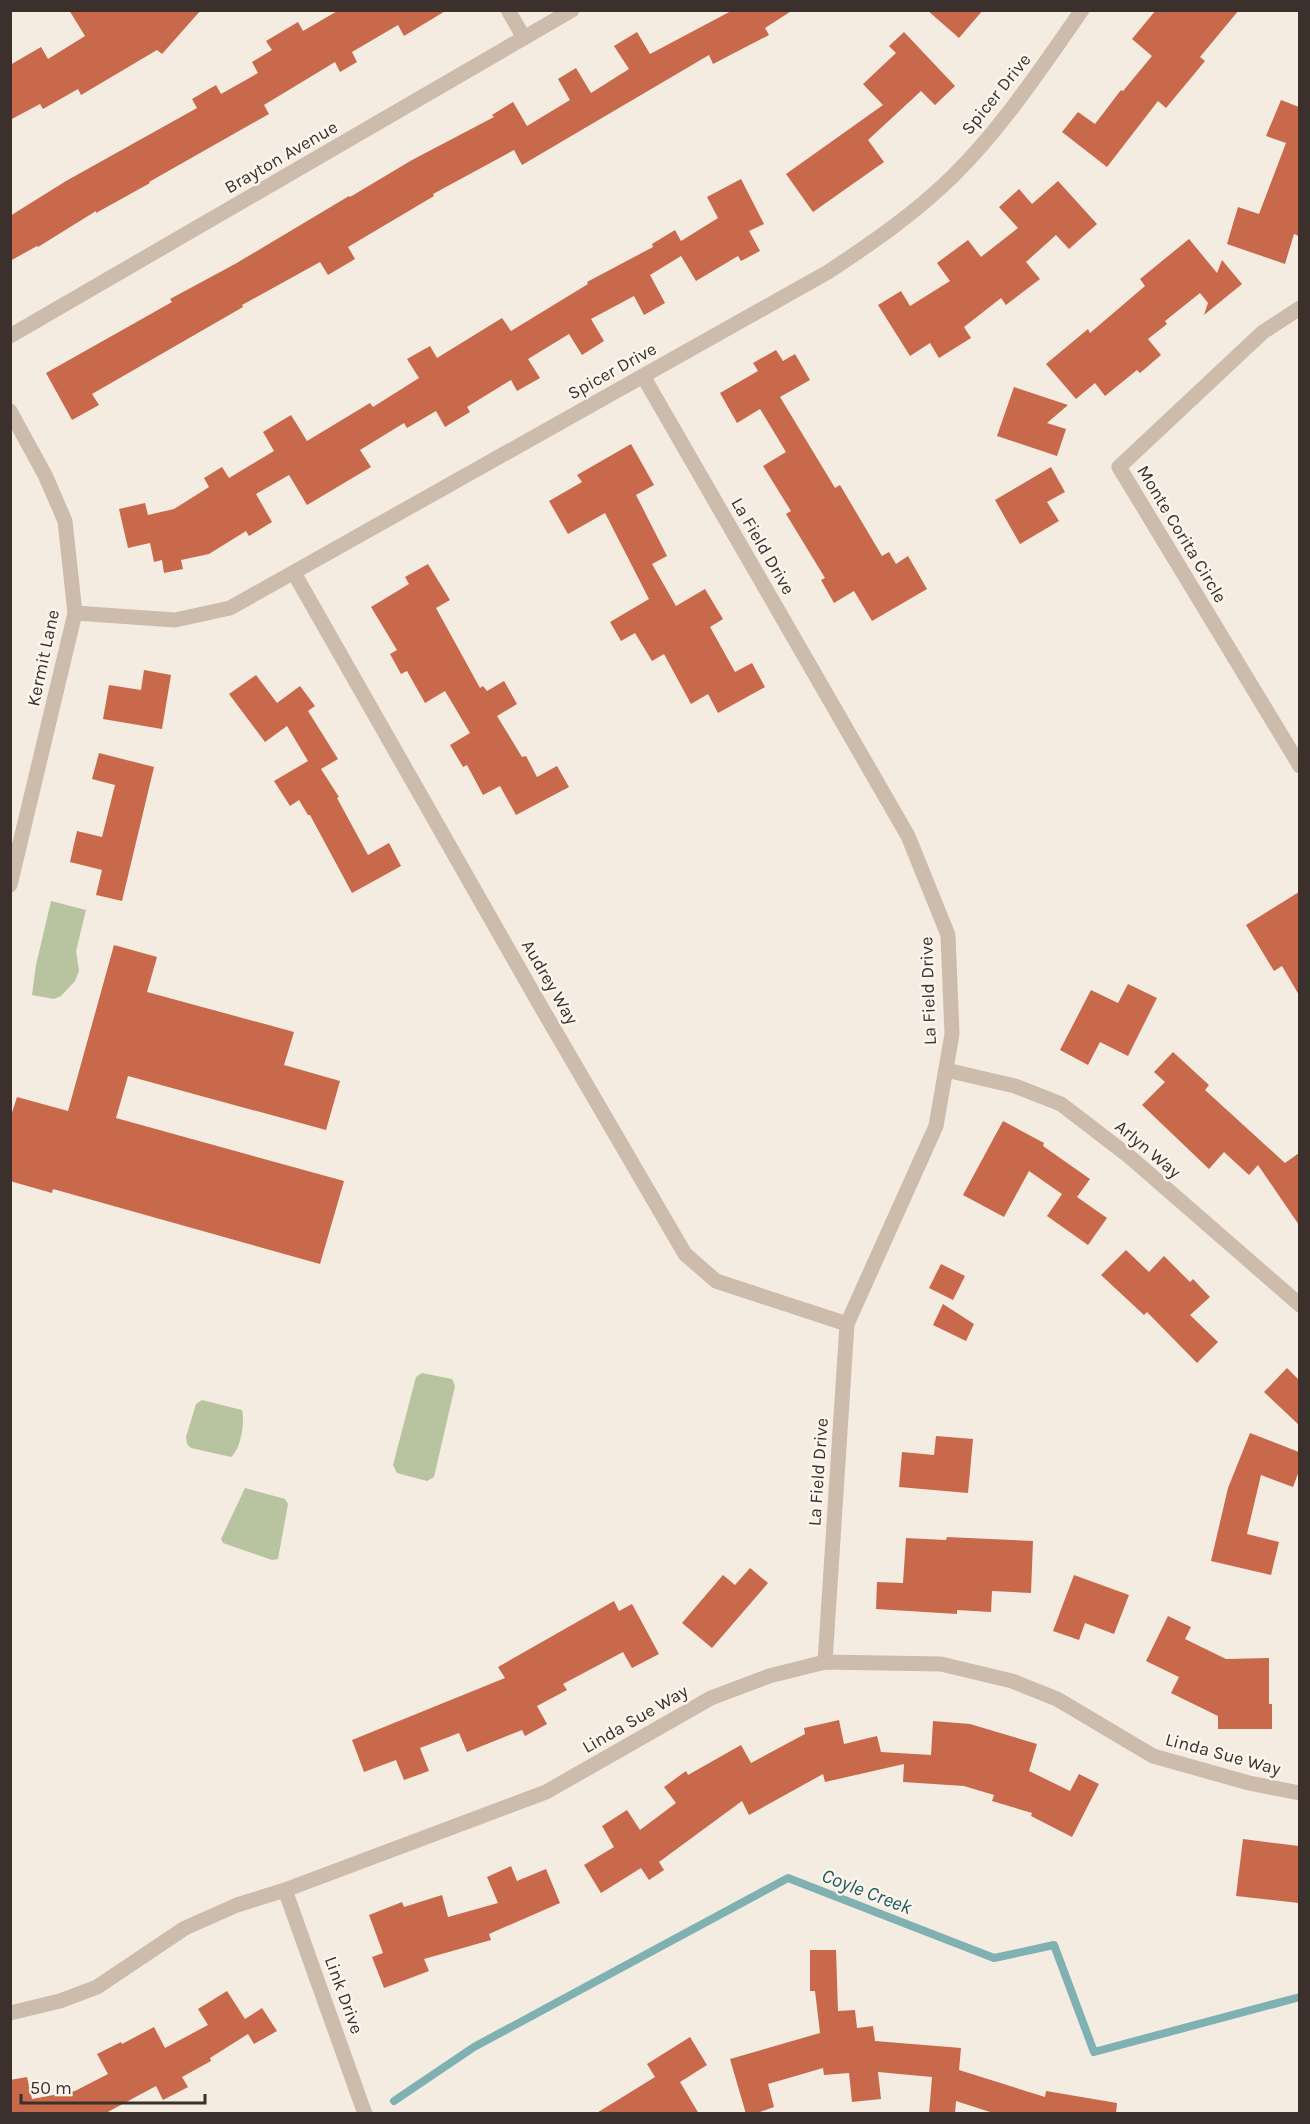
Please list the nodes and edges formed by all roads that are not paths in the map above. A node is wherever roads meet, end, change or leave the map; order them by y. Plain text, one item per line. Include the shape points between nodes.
1 (508, 10) edge
2 (572, 10) edge
3 (1082, 10) edge
4 (524, 38) junction
5 (1299, 308) edge
6 (10, 336) edge
7 (643, 376) junction
8 (10, 411) edge
9 (294, 573) junction
10 (75, 613) junction
11 (1299, 766) edge
12 (10, 885) edge
13 (946, 1070) junction
14 (1299, 1305) edge
15 (847, 1324) junction
16 (825, 1662) junction
17 (1299, 1793) edge
18 (285, 1890) junction
19 (10, 2013) edge
20 (365, 2114) edge

1 - 4 street
2 - 4 street, Brayton Avenue
3 - 7 street, Spicer Drive via 1001,121 923,204 828,272
4 - 6 street, Brayton Avenue
5 - 11 street, Monte Corita Circle via 1263,332 1119,467
7 - 9 street, Spicer Drive
7 - 13 street, La Field Drive via 908,836 948,935 952,1034
8 - 10 street, Kermit Lane via 65,521
9 - 10 street, Spicer Drive via 230,608 175,620
9 - 15 street, Audrey Way via 685,1254 716,1281
10 - 12 street, Kermit Lane
13 - 14 street, Arlyn Way via 1015,1086 1061,1104 1130,1157
13 - 15 street, La Field Drive via 936,1126
15 - 16 street, La Field Drive
16 - 17 street, Linda Sue Way via 941,1664 1012,1681 1058,1699 1153,1756 1249,1784
16 - 18 street, Linda Sue Way via 769,1676 711,1698 546,1792
18 - 19 street, Linda Sue Way via 237,1905 185,1928 97,1988
18 - 20 street, Link Drive

